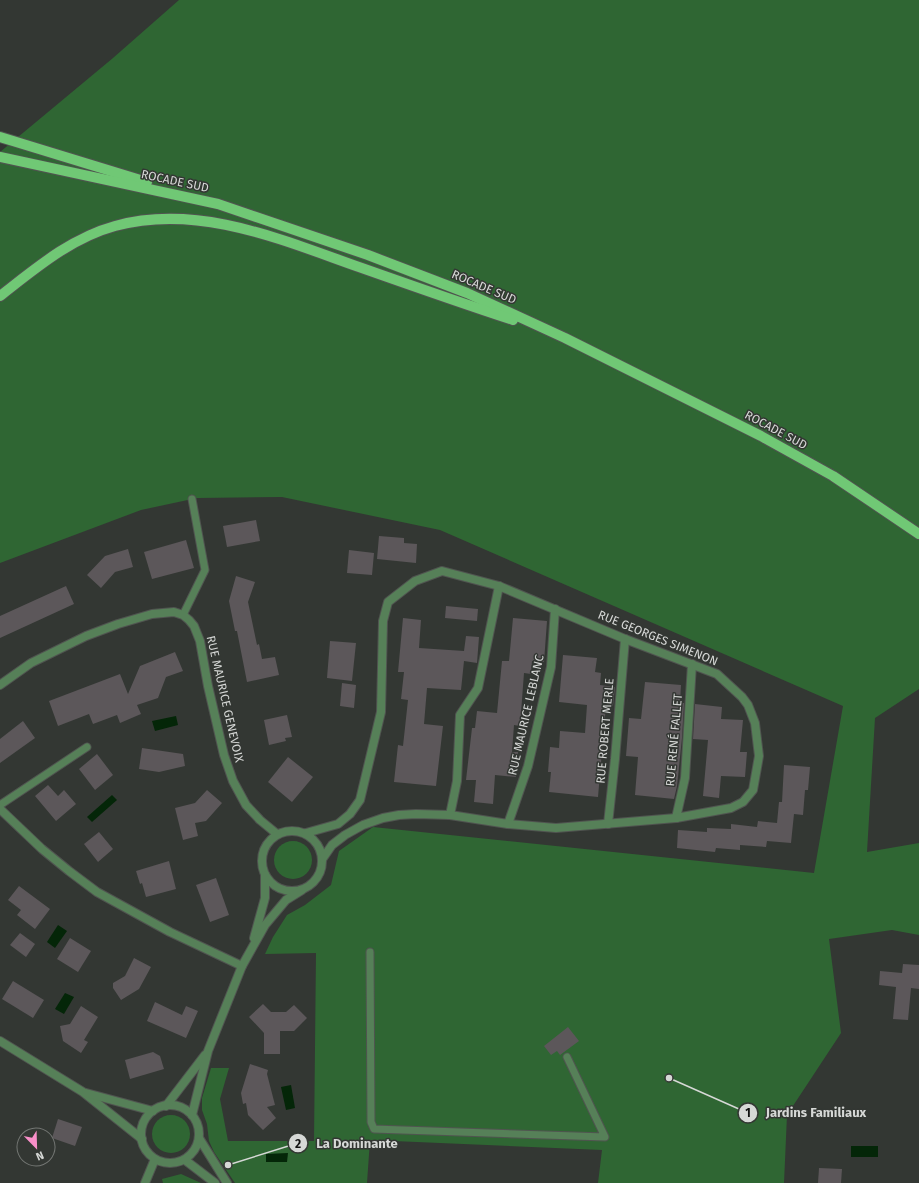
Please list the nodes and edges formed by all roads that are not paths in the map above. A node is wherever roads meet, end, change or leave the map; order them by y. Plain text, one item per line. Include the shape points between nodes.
1 (0, 137) edge
2 (0, 157) edge
3 (218, 204) junction
4 (0, 296) edge
5 (565, 338) junction
6 (192, 499) dead end
7 (919, 534) edge
8 (499, 586) junction
9 (555, 609) junction
10 (183, 615) junction
11 (625, 639) junction
12 (692, 664) junction
13 (0, 685) edge
14 (87, 747) dead end
15 (0, 805) edge
16 (0, 809) edge
17 (450, 815) junction
18 (676, 818) junction
19 (508, 824) junction
20 (608, 824) junction
21 (306, 833) junction
22 (277, 834) junction
23 (323, 858) junction
24 (265, 874) junction
25 (302, 890) junction
26 (251, 948) junction
27 (370, 952) dead end
28 (242, 966) junction
29 (0, 1041) edge
30 (208, 1051) junction
31 (567, 1057) dead end
32 (83, 1092) junction
33 (166, 1106) junction
34 (153, 1111) junction
35 (192, 1115) junction
36 (142, 1138) junction
37 (199, 1138) junction
38 (155, 1159) junction
39 (185, 1160) junction
40 (144, 1183) edge
41 (215, 1183) edge
42 (227, 1183) edge

1 - 3 main road
2 - 3 main road, ROCADE SUD
3 - 5 main road, ROCADE SUD via 368,255 467,293
4 - 5 main road via 43,262 86,236 143,220 210,221 273,237
5 - 7 main road, ROCADE SUD via 761,436 833,476
6 - 10 lane via 205,570
8 - 9 street, RUE GEORGES SIMENON
8 - 17 street via 478,688 460,715 457,781
8 - 21 street, RUE GEORGES SIMENON via 442,571 414,581 388,602 383,621 381,712 360,800 350,814 338,824
9 - 11 street, RUE GEORGES SIMENON
9 - 19 street, RUE MAURICE LEBLANC via 551,667 528,766
10 - 13 street via 174,612 152,614 86,636 31,663
10 - 22 street, RUE MAURICE GENEVOIX via 194,626 200,641 224,755 234,780 246,805
11 - 12 street, RUE GEORGES SIMENON
11 - 20 street, RUE ROBERT MERLE
12 - 18 street, RUE RENÉ FALLET via 685,778
12 - 18 street, RUE GEORGES SIMENON via 717,674 748,705 755,724 759,756 753,790 743,802 731,808
14 - 15 lane
16 - 28 street via 53,858 97,892 170,932
17 - 19 street, RUE GEORGES SIMENON
17 - 23 street, RUE GEORGES SIMENON via 416,814 383,818 363,824 332,845
18 - 20 street, RUE GEORGES SIMENON
19 - 20 street, RUE GEORGES SIMENON via 556,828
21 - 22 street via 291,830
21 - 23 street via 316,841
22 - 24 street via 265,847 262,856
23 - 25 street via 316,880
24 - 25 street via 276,887 284,890
24 - 26 street via 265,898
25 - 26 street via 286,900 273,914
26 - 28 street
27 - 31 lane via 371,1122 374,1129 605,1137
28 - 30 street
29 - 32 street
30 - 33 street
30 - 35 street
32 - 34 street
32 - 36 street
33 - 34 street
33 - 35 street via 180,1107
34 - 36 street via 143,1123
35 - 37 street via 197,1122
36 - 38 street via 148,1154
37 - 39 street via 197,1147
37 - 42 street
38 - 39 street via 170,1163
38 - 40 street
39 - 41 street

